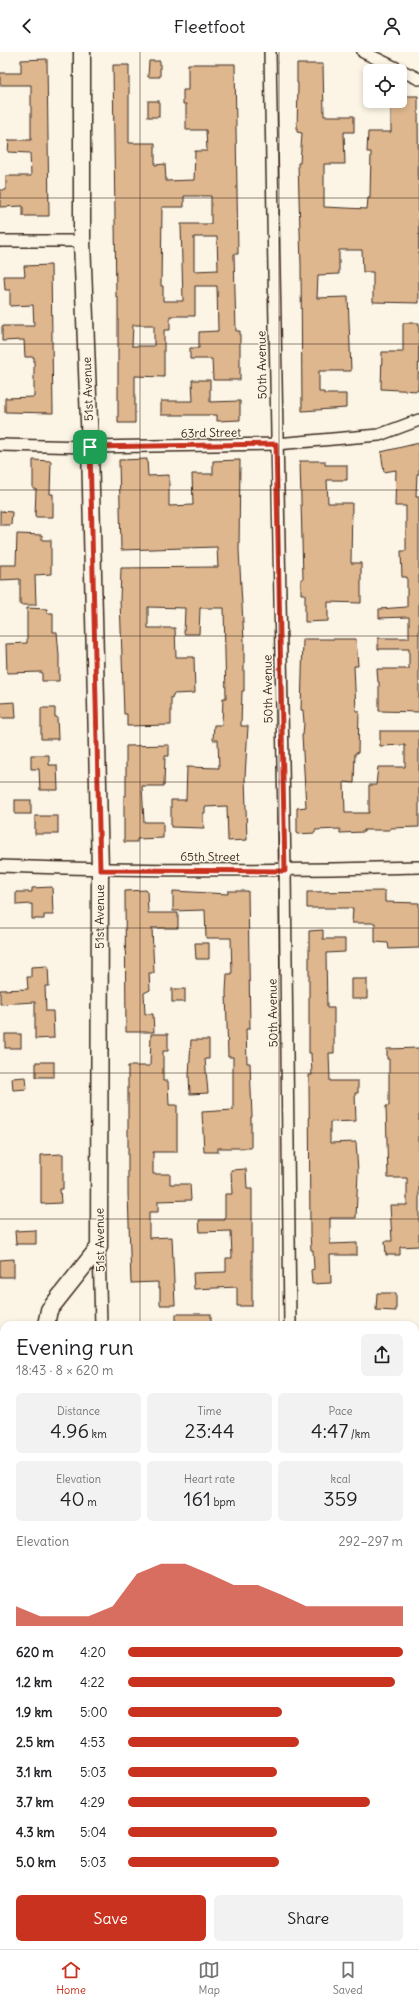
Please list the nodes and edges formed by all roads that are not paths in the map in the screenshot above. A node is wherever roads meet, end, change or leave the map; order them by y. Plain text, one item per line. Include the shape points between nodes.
1 (82, 52) edge
2 (270, 52) edge
3 (362, 52) edge
4 (419, 78) edge
5 (0, 241) edge
6 (82, 241) junction
7 (419, 420) edge
8 (276, 444) junction
9 (0, 445) edge
10 (90, 447) junction
11 (0, 866) edge
12 (419, 867) edge
13 (100, 870) junction
14 (285, 871) junction
15 (99, 1247) junction
16 (47, 1321) edge
17 (101, 1321) edge
18 (290, 1321) edge

1 - 6 street, 51st Avenue
2 - 8 street, 50th Avenue
3 - 4 street
5 - 6 street
6 - 10 street, 51st Avenue
7 - 8 street, 63rd Street via 379,435
8 - 10 street, 63rd Street
8 - 14 street, 50th Avenue
9 - 10 street, 63rd Street
10 - 13 street, 51st Avenue
11 - 13 street, 65th Street
12 - 14 street, 65th Street
13 - 14 street, 65th Street
13 - 15 street, 51st Avenue
14 - 18 street, 50th Avenue
15 - 16 street via 50,1310
15 - 17 street, 51st Avenue

